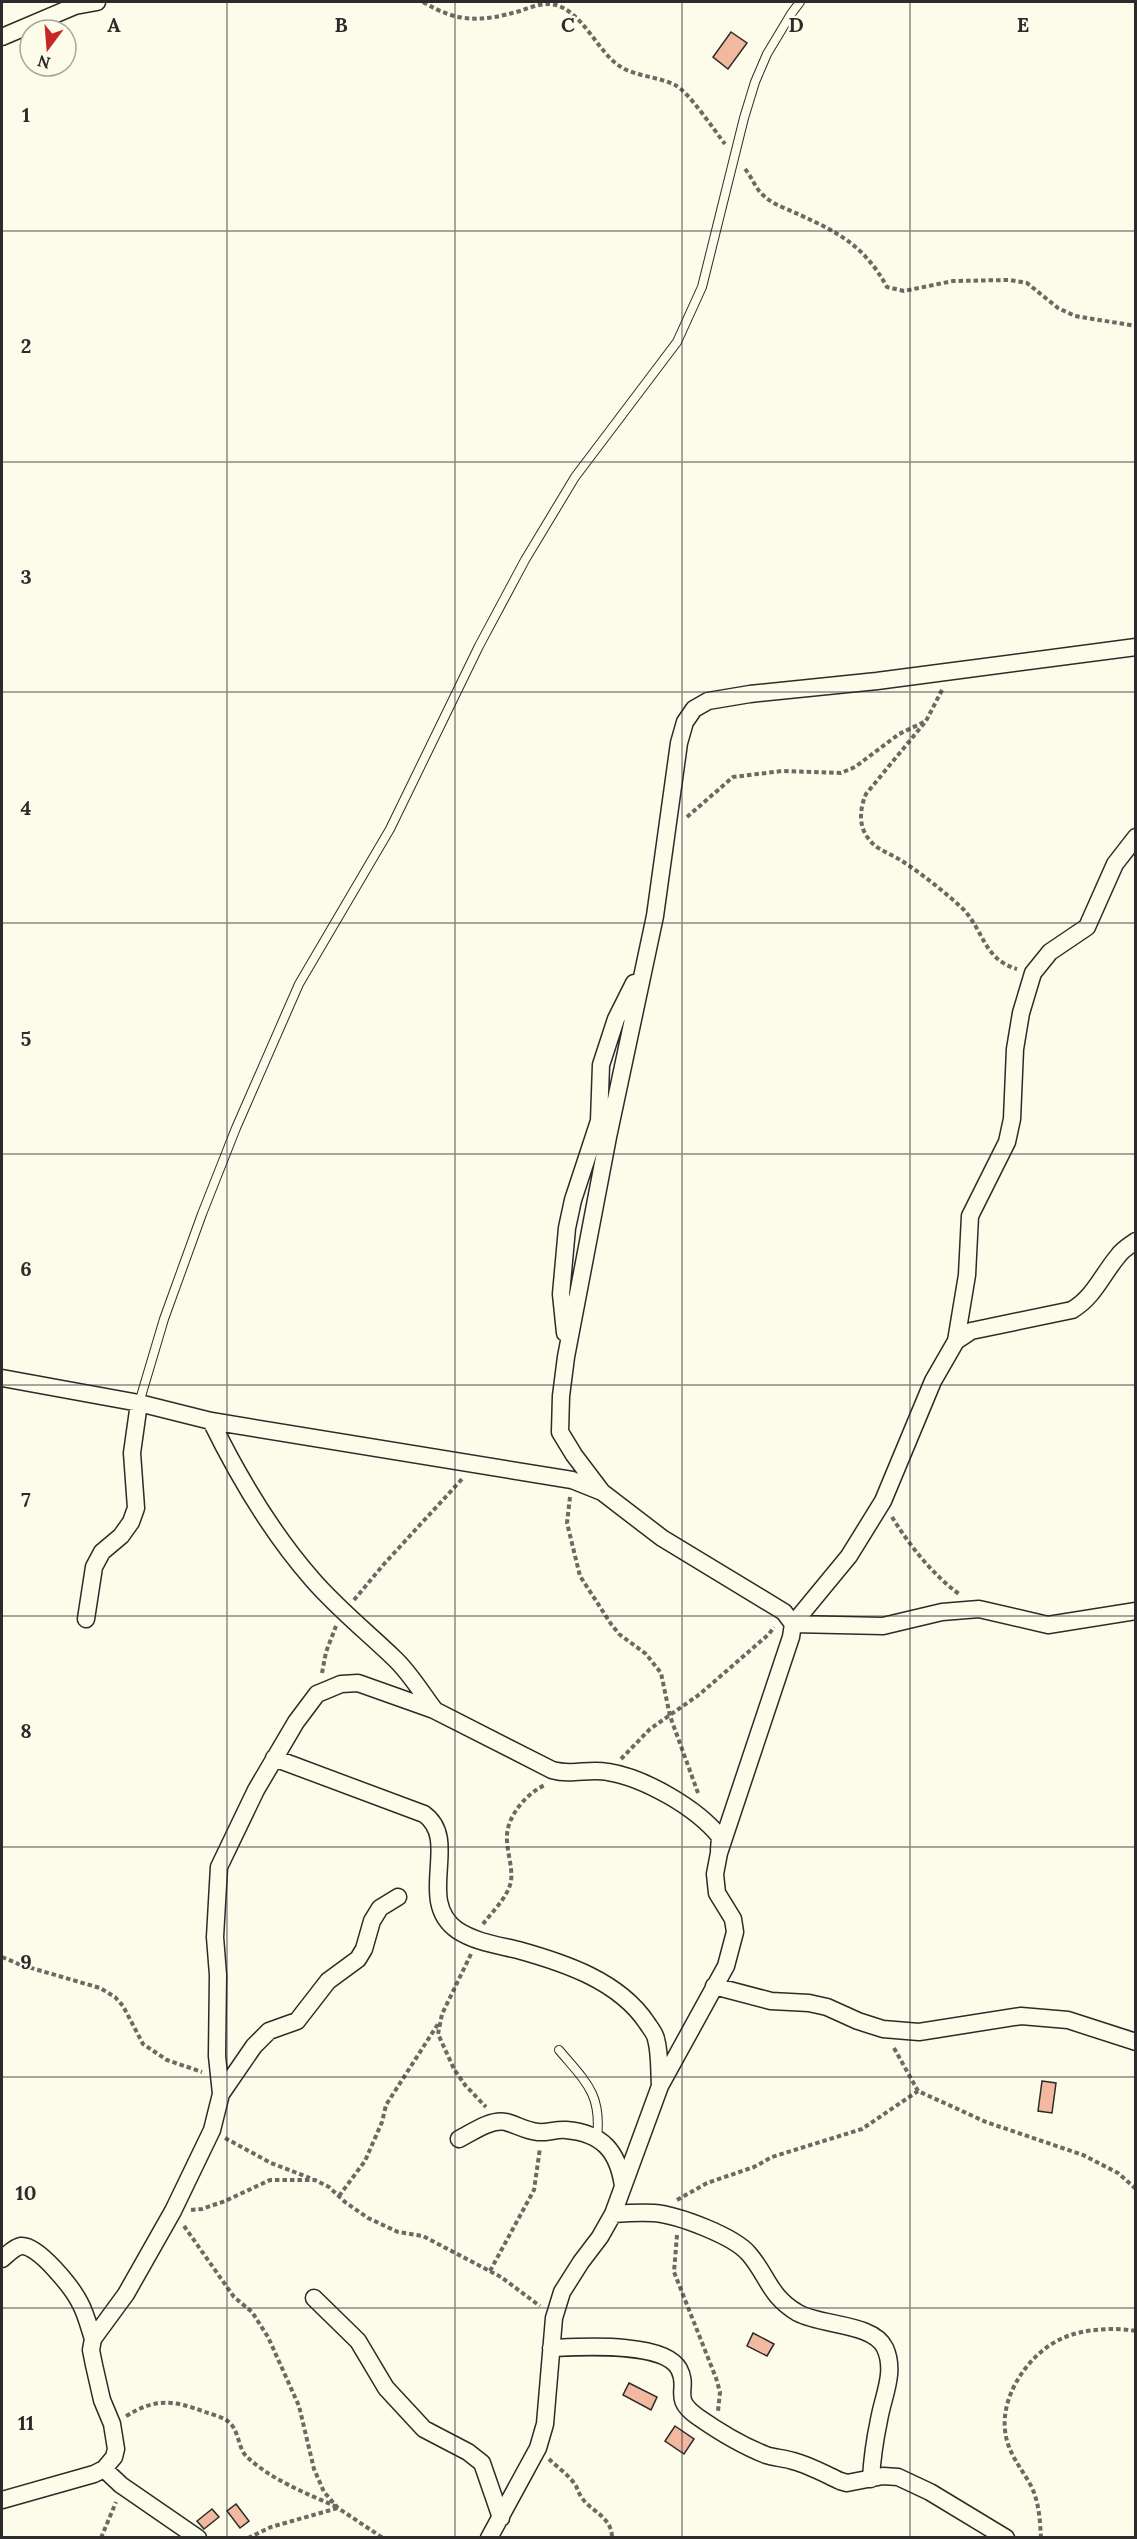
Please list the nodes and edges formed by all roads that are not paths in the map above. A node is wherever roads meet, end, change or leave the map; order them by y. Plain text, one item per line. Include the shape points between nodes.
1 (97, 2) edge
2 (800, 2) edge
3 (2, 36) edge
4 (1136, 647) edge
5 (1136, 837) edge
6 (644, 962) junction
7 (1136, 1241) edge
8 (956, 1341) junction
9 (566, 1357) junction
10 (2, 1378) edge
11 (139, 1403) junction
12 (212, 1421) junction
13 (561, 1432) junction
14 (572, 1480) junction
15 (603, 1492) junction
16 (1136, 1611) edge
17 (788, 1618) junction
18 (86, 1619) dead end
19 (434, 1710) junction
20 (274, 1758) junction
21 (719, 1853) junction
22 (398, 1897) dead end
23 (714, 1986) junction
24 (1136, 2042) edge
25 (559, 2050) dead end
26 (660, 2086) junction
27 (221, 2094) junction
28 (597, 2138) junction
29 (459, 2139) dead end
30 (623, 2187) junction
31 (613, 2214) junction
32 (2, 2259) edge
33 (314, 2298) dead end
34 (93, 2339) junction
35 (551, 2348) junction
36 (104, 2469) junction
37 (871, 2479) junction
38 (2, 2500) edge
39 (501, 2518) junction
40 (198, 2538) edge
41 (489, 2538) edge
42 (1005, 2538) edge

1 - 3 street via 75,6
2 - 11 lane via 767,54 744,118 702,287 676,342 575,477 525,560 390,829 299,984 202,1214
4 - 6 street via 750,693 708,701 694,709 679,743 655,916
5 - 8 street via 1115,864 1087,927 1050,952 1033,973 1015,1049 1012,1119 1007,1142 970,1216 968,1275
6 - 9 street
6 - 9 street via 616,1018 601,1065 599,1121 567,1228 561,1294
7 - 8 street via 1118,1255 1084,1303 1047,1317 971,1331
8 - 17 street via 933,1381 883,1501 849,1556
9 - 13 street
10 - 11 street
11 - 12 street
11 - 18 street via 132,1453 136,1508 121,1536 102,1552 93,1567
12 - 14 street
12 - 19 street via 261,1514 312,1580 395,1659
13 - 14 street
13 - 15 street
14 - 15 street
15 - 17 street via 662,1538
16 - 17 street via 1048,1625 979,1609 942,1612 883,1626
17 - 21 street via 791,1637
19 - 20 street via 358,1683 341,1684 317,1694
19 - 21 street via 567,1774 608,1772 660,1792 708,1822 720,1837
20 - 26 street via 432,1820 439,1832 439,1902 446,1920 471,1938 573,1967 620,1995 641,2014 656,2037
20 - 27 street via 219,1867 215,1938
21 - 23 street via 717,1893 733,1919 735,1932 726,1966
22 - 27 street via 380,1908 358,1959 328,1981 297,2021 269,2031
23 - 24 street via 771,2001 809,2002 883,2029 919,2032 1021,2016 1068,2020
23 - 26 street
25 - 28 lane via 597,2103
26 - 30 street
27 - 34 street via 212,2130 173,2211 126,2294
28 - 29 street via 563,2129 527,2130 506,2122 488,2124
28 - 30 street via 620,2164
30 - 31 street
31 - 35 street via 562,2292
31 - 37 street via 655,2213 721,2234 740,2244 769,2287 797,2312 880,2340 889,2362 889,2378 873,2448
32 - 34 street via 19,2246 31,2248 43,2258 66,2281 81,2304
33 - 39 street via 358,2341 386,2388 424,2429 482,2463
34 - 36 street via 95,2373 116,2449
35 - 37 street via 603,2347 671,2360 682,2378 682,2401 712,2426 764,2454 793,2460 840,2481
35 - 39 street via 545,2424 538,2448
36 - 38 street
36 - 40 street
37 - 42 street via 898,2477
39 - 41 street

